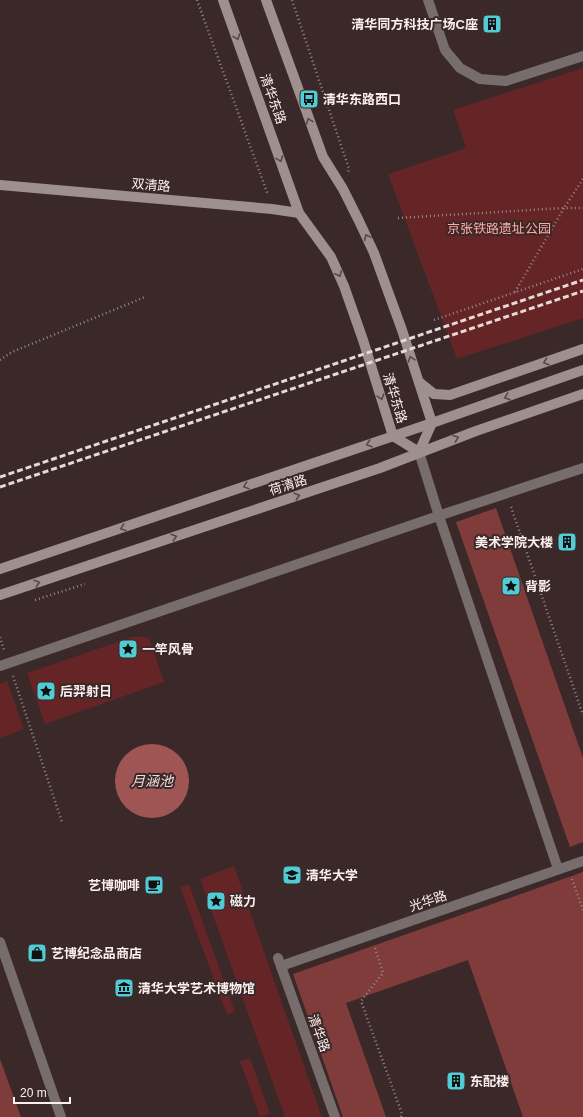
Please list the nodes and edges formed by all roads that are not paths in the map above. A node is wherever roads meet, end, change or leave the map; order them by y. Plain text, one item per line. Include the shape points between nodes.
1 (224, 0) edge
2 (266, 0) edge
3 (428, 0) edge
4 (583, 56) edge
5 (0, 185) edge
6 (299, 213) junction
7 (583, 349) edge
8 (583, 370) edge
9 (419, 382) junction
10 (583, 394) edge
11 (432, 423) junction
12 (393, 436) junction
13 (419, 452) junction
14 (583, 468) edge
15 (439, 516) junction
16 (0, 569) edge
17 (0, 595) edge
18 (4, 665) edge
19 (583, 861) edge
20 (563, 868) junction
21 (0, 942) edge
22 (280, 962) joint
23 (61, 1117) edge
24 (335, 1117) edge

1 -> 6 main road, 清华东路
9 -> 2 main road, 清华东路 via 374,253 343,189 323,157
3 - 4 street via 445,50 460,68 480,79 506,81
5 - 6 main road, 双清路
6 -> 12 main road, 清华东路 via 331,257 344,286
7 -> 9 main road via 450,395 434,394
8 -> 11 main road, 荷清路
9 - 11 main road, 清华东路
13 -> 10 main road, 荷清路
11 - 12 main road, 荷清路
11 - 13 main road
12 - 13 main road, 清华东路
12 -> 16 main road, 荷清路
13 - 15 street
17 -> 13 main road, 荷清路 via 380,468
14 - 15 street
15 - 18 street
15 - 20 street
19 - 20 street, 光华路
20 - 22 street, 光华路 via 371,934
21 - 23 street
22 - 24 street, 清华路

